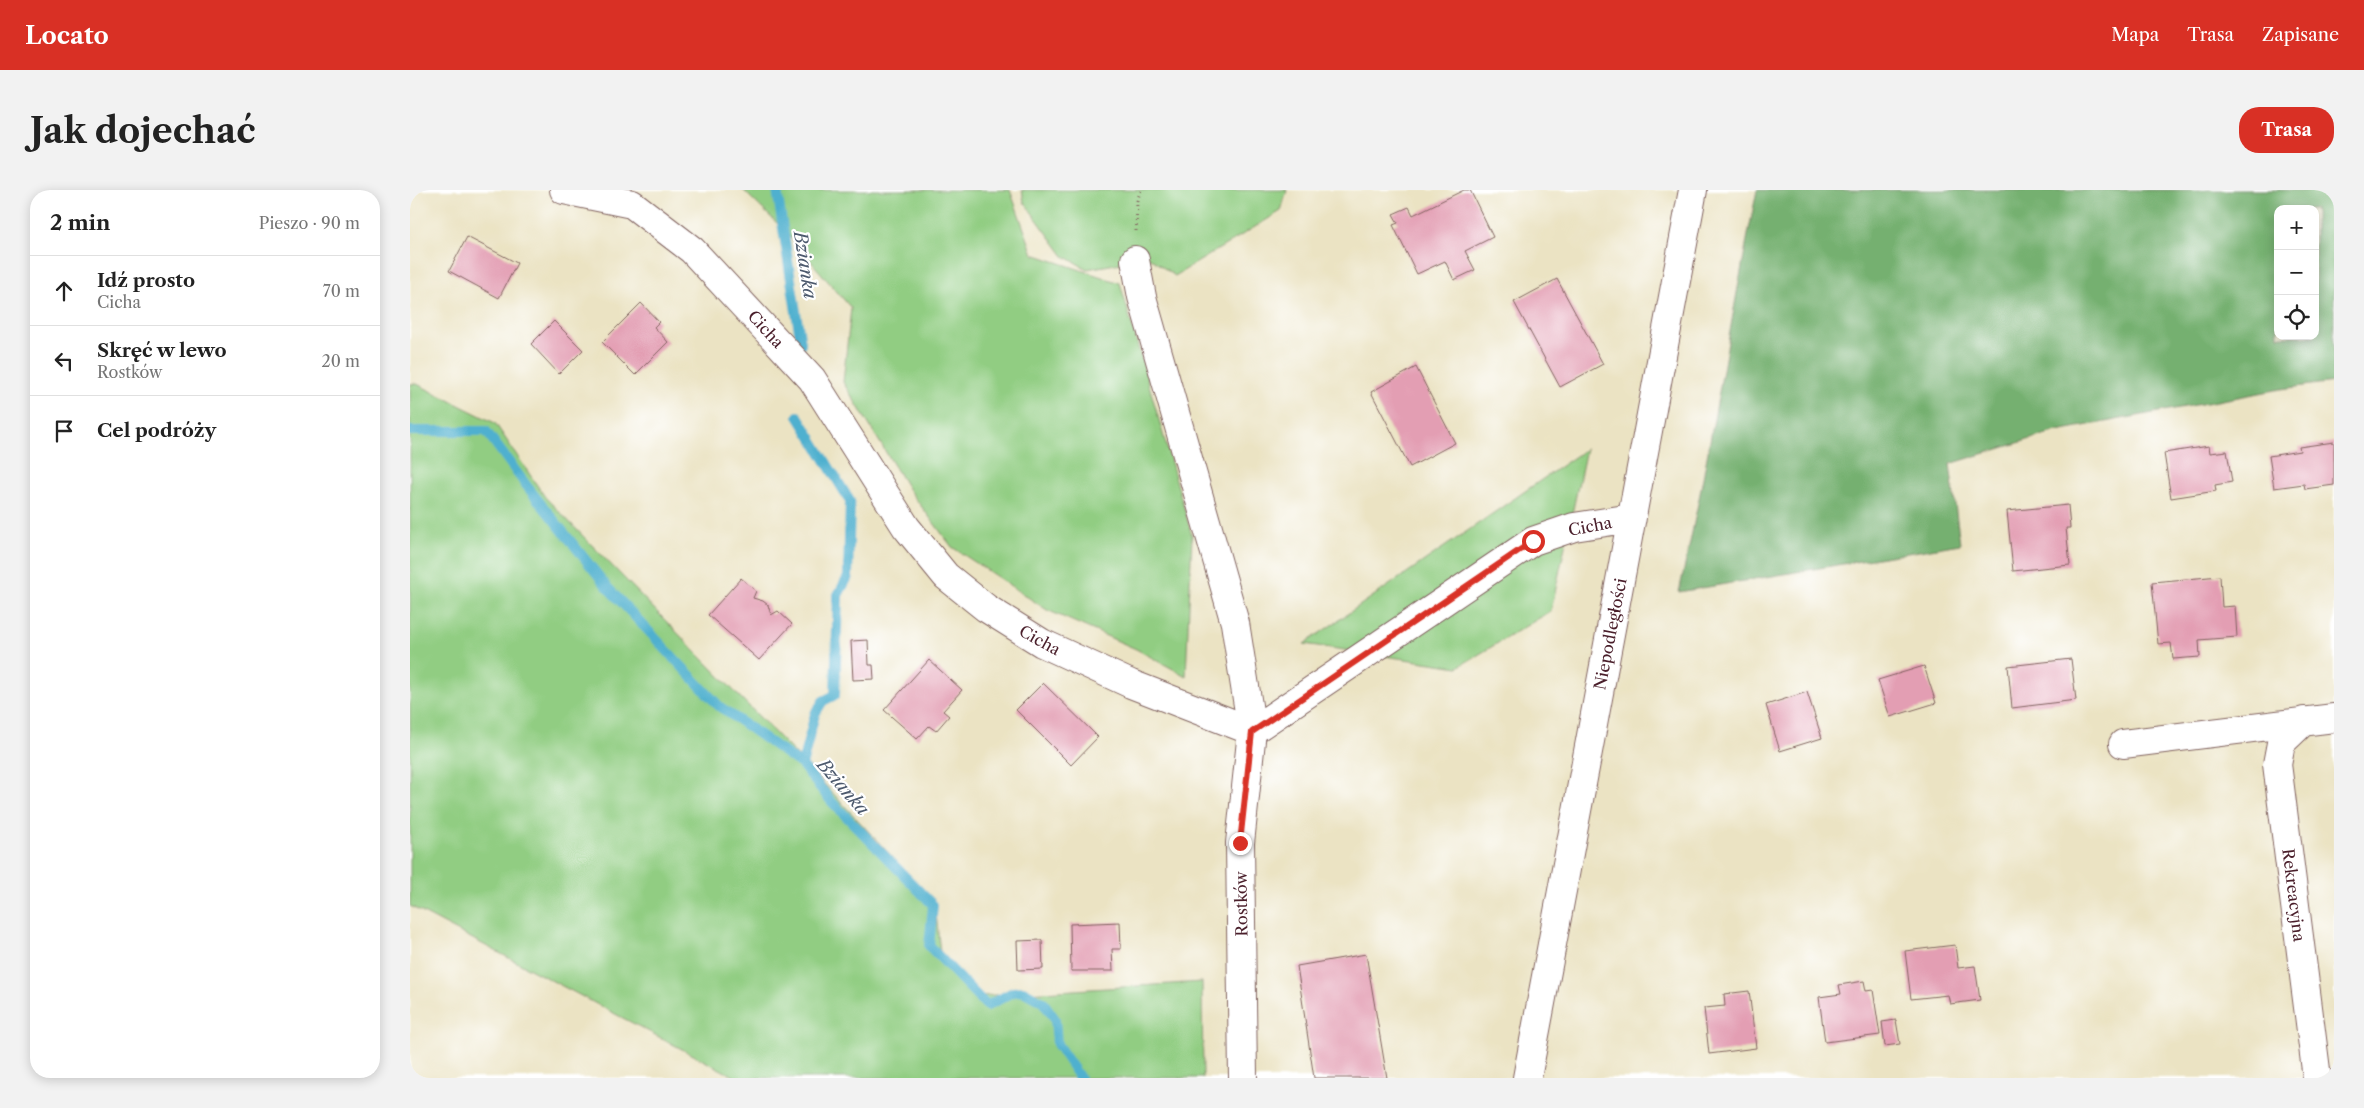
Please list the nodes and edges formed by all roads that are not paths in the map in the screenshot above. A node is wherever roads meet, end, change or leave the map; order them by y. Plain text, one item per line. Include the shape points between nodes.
1 (564, 190) edge
2 (1693, 190) edge
3 (1136, 260) road end
4 (1632, 518) junction
5 (2334, 718) edge
6 (2304, 721) junction
7 (1252, 732) junction
8 (2123, 744) dead end
9 (1243, 1078) edge
10 (1527, 1078) edge
11 (2317, 1078) edge

1 - 7 street, Cicha via 632,204 692,250 812,379 906,527 946,576 986,608 1042,643 1131,684
2 - 4 street, Niepodległości
3 - 7 street, Rostków via 1142,298 1236,623
4 - 7 street, Cicha via 1574,527 1533,541
4 - 10 street, Niepodległości
5 - 6 street
6 - 8 street
6 - 11 street, Rekreacyjna via 2281,743 2277,764
7 - 9 street, Rostków via 1240,843

